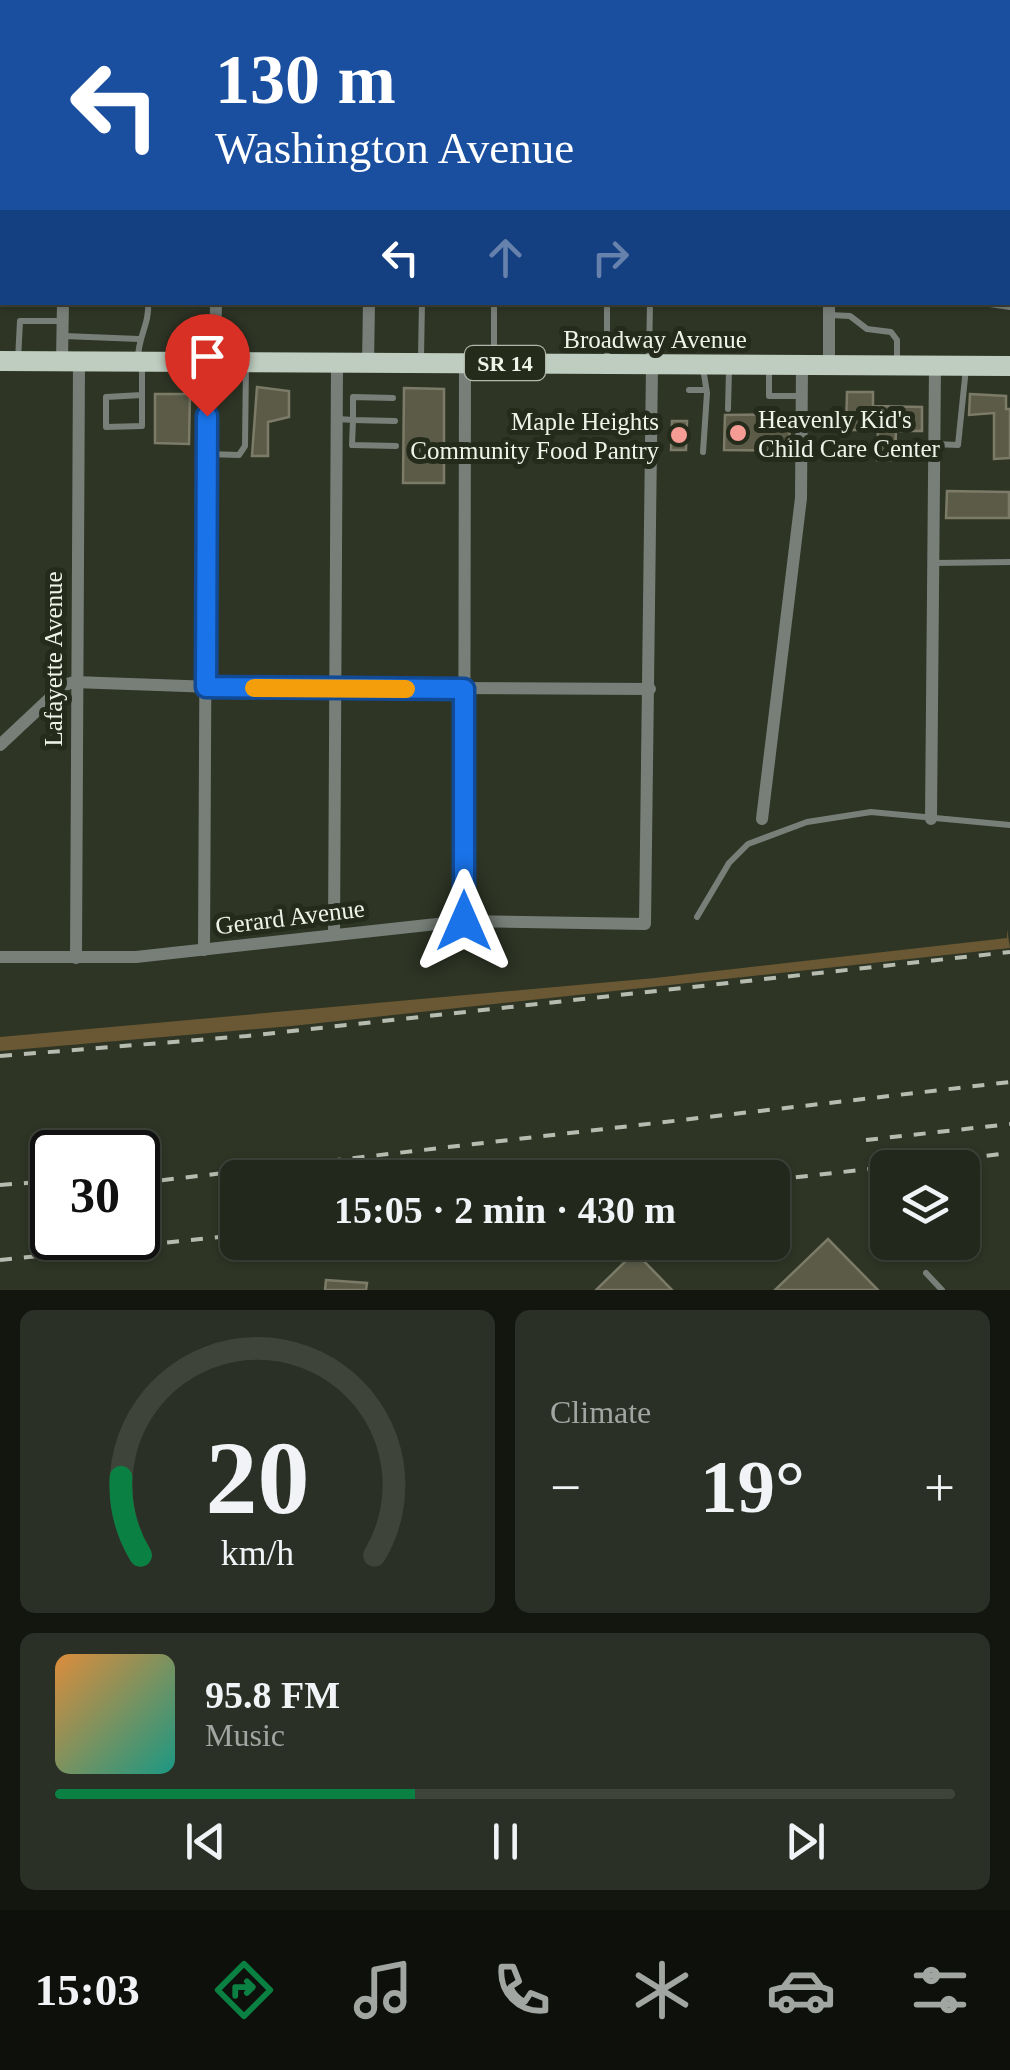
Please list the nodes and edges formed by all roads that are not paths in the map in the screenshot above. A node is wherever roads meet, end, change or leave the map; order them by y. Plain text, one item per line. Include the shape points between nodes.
1 (63, 305) edge
2 (148, 305) edge
3 (216, 305) edge
4 (369, 305) edge
5 (422, 305) edge
6 (494, 305) edge
7 (607, 305) edge
8 (650, 305) edge
9 (829, 308) edge
10 (63, 320) junction
11 (63, 336) junction
12 (139, 339) junction
13 (9, 361) edge
14 (71, 362) junction
15 (140, 362) junction
16 (211, 362) junction
17 (246, 362) junction
18 (465, 362) junction
19 (421, 363) junction
20 (494, 363) junction
21 (337, 364) junction
22 (368, 364) junction
23 (606, 364) junction
24 (728, 364) junction
25 (769, 364) junction
26 (802, 364) junction
27 (829, 364) junction
28 (651, 365) junction
29 (703, 365) junction
30 (898, 365) junction
31 (935, 366) junction
32 (966, 366) junction
33 (1010, 366) edge
34 (689, 390) dead end
35 (706, 390) junction
36 (142, 395) junction
37 (802, 396) junction
38 (394, 398) dead end
39 (728, 409) dead end
40 (337, 419) junction
41 (352, 420) junction
42 (394, 421) dead end
43 (934, 444) junction
44 (396, 446) dead end
45 (703, 452) dead end
46 (207, 454) junction
47 (1010, 562) edge
48 (933, 563) junction
49 (74, 682) junction
50 (206, 687) junction
51 (336, 688) junction
52 (464, 689) junction
53 (650, 689) junction
54 (0, 745) edge
55 (762, 819) dead end
56 (931, 819) junction
57 (1010, 825) edge
58 (697, 918) dead end
59 (464, 921) junction
60 (334, 934) junction
61 (204, 950) junction
62 (0, 957) edge
63 (76, 958) junction
64 (926, 1273) dead end
65 (942, 1290) edge

1 - 10 street, Lafayette Avenue
2 - 12 lane via 150,320
3 - 16 street
4 - 22 street
5 - 19 lane
6 - 20 lane
7 - 23 lane
8 - 28 lane
9 - 27 street
9 - 30 lane via 868,329 890,332 898,340
10 - 11 street, Lafayette Avenue
10 - 13 lane via 20,321
11 - 12 lane
11 - 14 street, Lafayette Avenue
12 - 15 lane
13 - 14 main road, Broadway Avenue / SR 14
14 - 15 main road, Broadway Avenue / SR 14
14 - 49 street, Lafayette Avenue
15 - 16 main road, Broadway Avenue / SR 14
15 - 36 lane
16 - 17 main road, Broadway Avenue / SR 14
16 - 46 street
17 - 21 main road, Broadway Avenue / SR 14
17 - 46 lane via 245,446 239,456
18 - 19 main road, Broadway Avenue / SR 14
18 - 20 main road, Broadway Avenue / SR 14
18 - 52 street
19 - 22 main road, Broadway Avenue / SR 14
20 - 23 main road, Broadway Avenue / SR 14
21 - 22 main road, Broadway Avenue / SR 14
21 - 40 street
23 - 28 main road, Broadway Avenue / SR 14
24 - 25 main road, Broadway Avenue / SR 14
24 - 29 main road, Broadway Avenue / SR 14
24 - 39 lane
25 - 26 main road, Broadway Avenue / SR 14
25 - 37 lane via 768,396
26 - 27 main road, Broadway Avenue / SR 14
26 - 37 street
27 - 30 main road, Broadway Avenue / SR 14
28 - 29 main road, Broadway Avenue / SR 14
28 - 53 street
29 - 35 lane
30 - 31 main road, Broadway Avenue / SR 14
31 - 32 main road, Broadway Avenue / SR 14
31 - 43 street
32 - 33 main road, Broadway Avenue / SR 14
32 - 43 lane via 958,445
34 - 35 lane
35 - 45 lane
36 - 36 lane via 142,426 106,428 106,396
37 - 55 street via 801,498
38 - 41 lane via 353,397
40 - 41 lane
40 - 51 street
41 - 42 lane
41 - 44 lane via 352,445
43 - 48 street
46 - 50 street
47 - 48 lane
48 - 56 street
49 - 50 street
49 - 54 street
49 - 63 street, Lafayette Avenue
50 - 51 street
50 - 61 street
51 - 52 street
51 - 60 street
52 - 53 street
52 - 59 street
53 - 59 street, Gerard Avenue via 645,924
56 - 57 lane
56 - 58 lane via 871,812 807,822 748,844
59 - 60 street, Gerard Avenue
60 - 61 street, Gerard Avenue
61 - 63 street, Gerard Avenue
62 - 63 street, Gerard Avenue
64 - 65 lane

